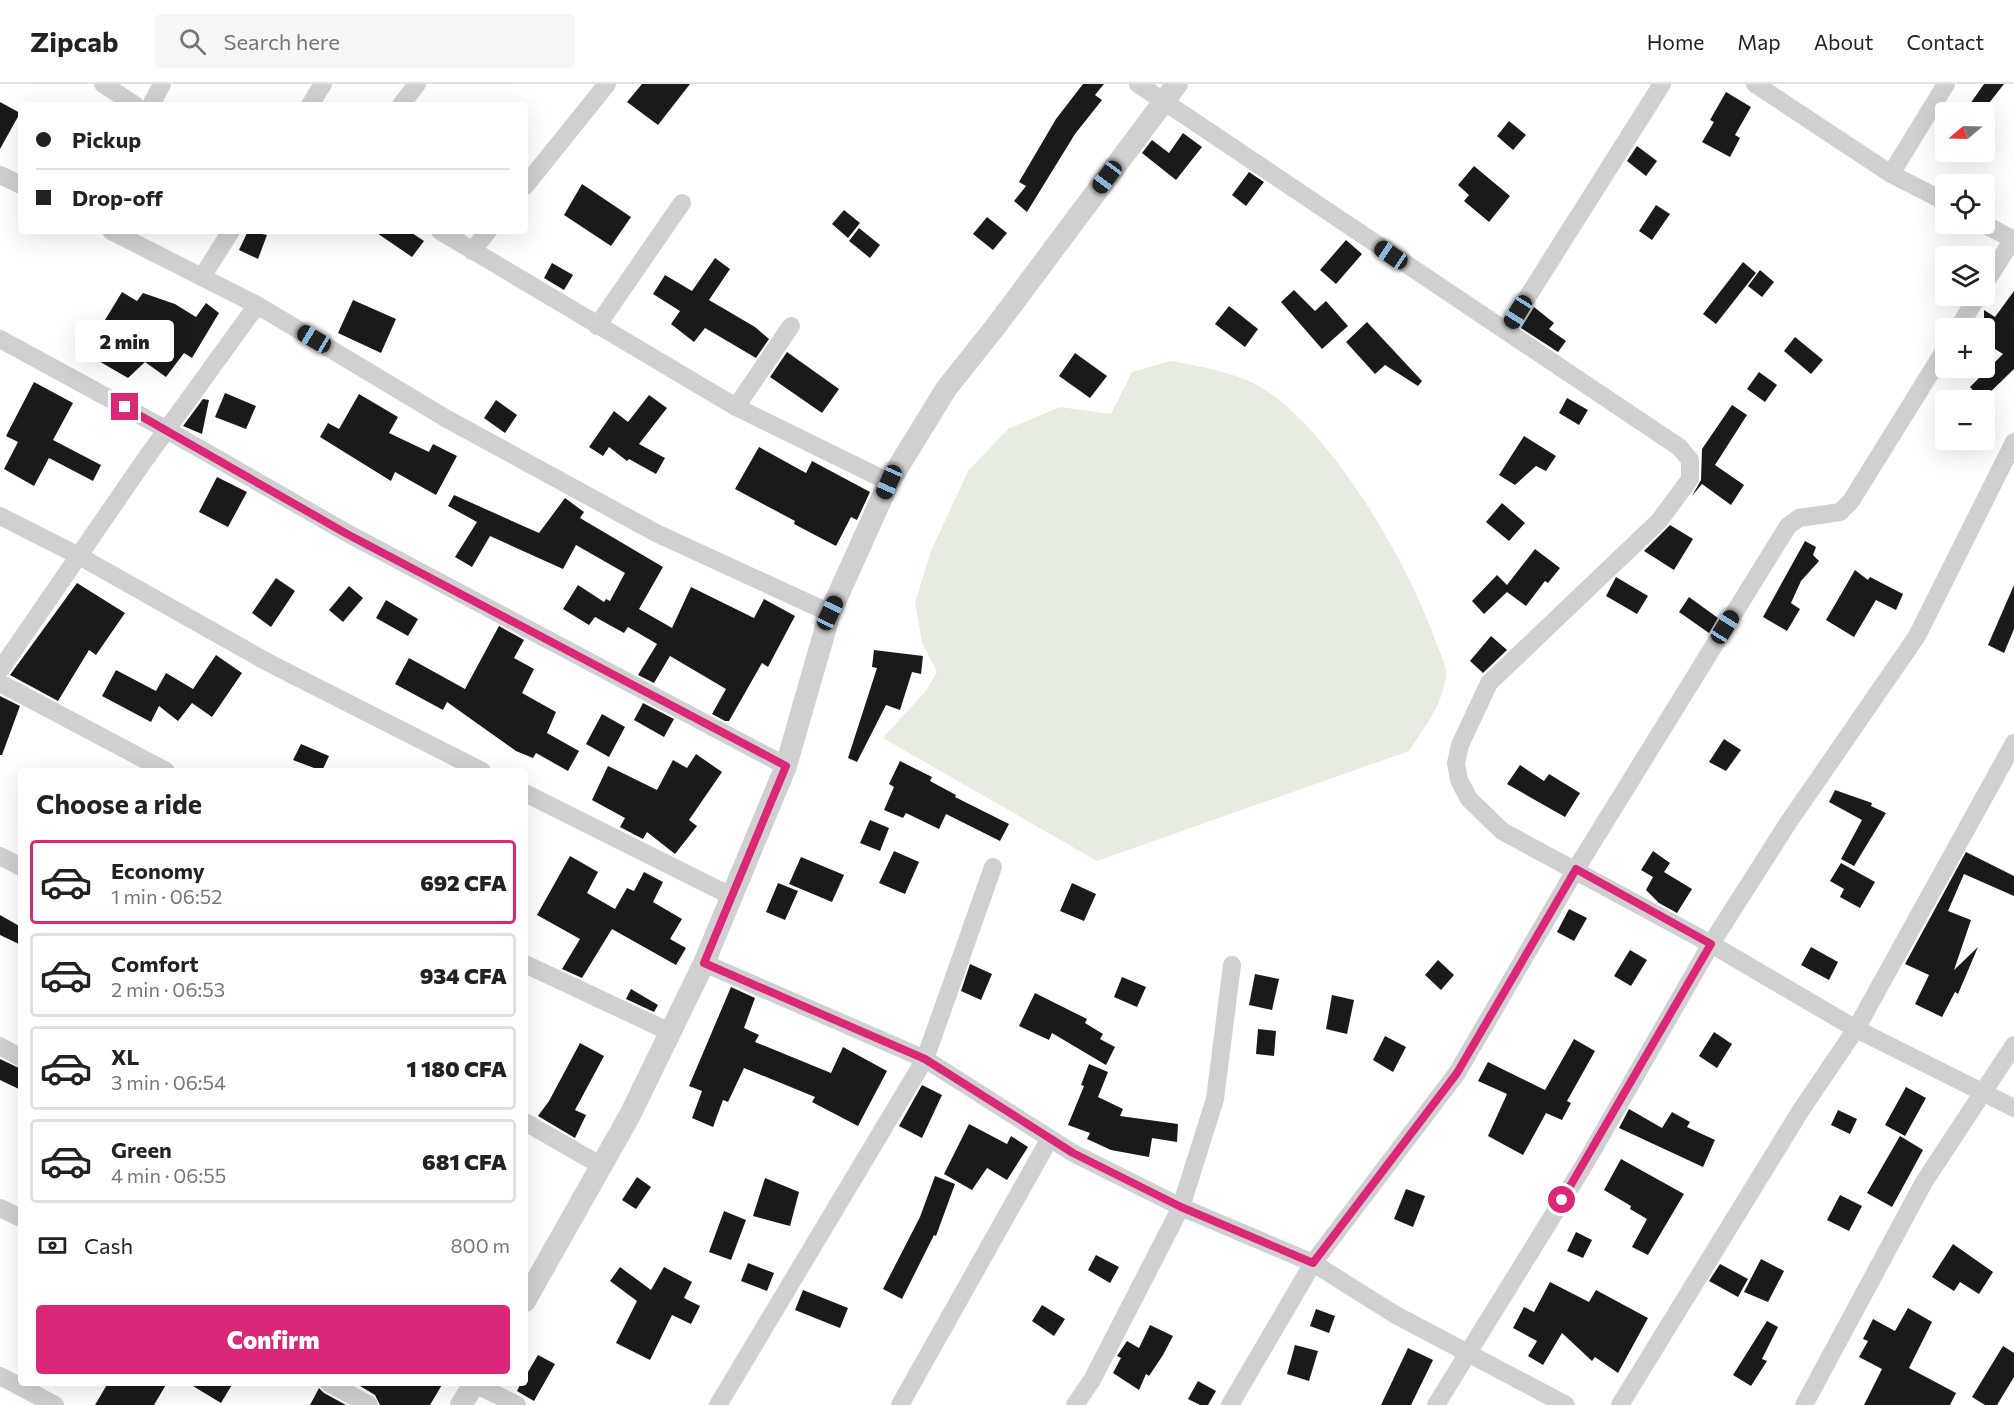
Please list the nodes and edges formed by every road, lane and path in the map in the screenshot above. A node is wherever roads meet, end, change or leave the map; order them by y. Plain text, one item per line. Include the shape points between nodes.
1 (103, 84) edge
2 (162, 84) edge
3 (323, 84) edge
4 (417, 84) edge
5 (607, 84) edge
6 (1138, 84) edge
7 (1177, 84) edge
8 (1662, 84) edge
9 (1755, 84) edge
10 (1946, 84) edge
11 (130, 102) edge
12 (153, 102) edge
13 (312, 102) edge
14 (403, 102) edge
15 (1163, 103) junction
16 (1891, 174) junction
17 (0, 175) edge
18 (528, 182) edge
19 (18, 184) edge
20 (1935, 196) edge
21 (682, 203) dead end
22 (1995, 230) edge
23 (117, 234) edge
24 (229, 234) edge
25 (445, 234) edge
26 (486, 234) edge
27 (2013, 240) edge
28 (472, 251) junction
29 (1995, 268) edge
30 (202, 277) junction
31 (257, 305) junction
32 (597, 326) junction
33 (791, 326) dead end
34 (1506, 331) junction
35 (0, 339) edge
36 (1935, 366) edge
37 (736, 407) junction
38 (167, 430) junction
39 (2014, 442) edge
40 (889, 482) junction
41 (0, 516) edge
42 (79, 556) junction
43 (830, 613) junction
44 (0, 670) edge
45 (0, 683) edge
46 (2014, 743) edge
47 (786, 766) junction
48 (160, 768) edge
49 (476, 768) edge
50 (528, 794) edge
51 (0, 856) edge
52 (18, 865) edge
53 (993, 867) dead end
54 (1576, 869) junction
55 (731, 896) junction
56 (1711, 944) junction
57 (704, 963) junction
58 (528, 965) edge
59 (1232, 966) dead end
60 (1856, 1029) junction
61 (672, 1033) junction
62 (0, 1046) edge
63 (2014, 1046) edge
64 (18, 1056) edge
65 (925, 1059) junction
66 (1984, 1093) junction
67 (2014, 1108) edge
68 (528, 1124) edge
69 (1049, 1140) junction
70 (600, 1165) junction
71 (1181, 1207) junction
72 (0, 1208) edge
73 (18, 1217) edge
74 (1313, 1263) junction
75 (528, 1296) edge
76 (1467, 1353) junction
77 (0, 1376) edge
78 (334, 1386) edge
79 (473, 1386) edge
80 (481, 1386) edge
81 (24, 1393) edge
82 (55, 1405) edge
83 (369, 1405) edge
84 (461, 1405) edge
85 (517, 1405) edge
86 (718, 1405) edge
87 (900, 1405) edge
88 (1075, 1405) edge
89 (1230, 1405) edge
90 (1436, 1405) edge
91 (1566, 1405) edge
92 (1620, 1405) edge
93 (1804, 1405) edge

1 - 11 street
2 - 12 street
3 - 13 street
4 - 14 street
5 - 18 street
6 - 15 street
7 - 15 street
8 - 34 street
9 - 16 street
10 - 16 street
15 - 34 street
15 - 40 street via 946,389
16 - 20 street
17 - 19 street
21 - 32 street
22 - 27 street
23 - 30 street
24 - 30 street
25 - 28 street
26 - 28 street
27 - 29 street
28 - 32 street
30 - 31 street
31 - 38 street
31 - 43 street via 447,419 656,533
32 - 37 street
33 - 37 street
34 - 54 street via 1679,447 1690,460 1690,478 1659,521 1489,684 1455,763 1470,799 1502,831
35 - 38 street
36 - 54 street via 1851,501 1840,512 1799,518 1788,526
37 - 40 street
38 - 42 street
38 - 47 street via 347,534
39 - 56 street via 1917,636 1788,823
40 - 43 street
41 - 42 street
42 - 44 street
42 - 49 street via 269,663
43 - 47 street
45 - 48 street
46 - 60 street
47 - 55 street
50 - 55 street
51 - 52 street
53 - 65 street
54 - 56 street
54 - 74 street via 1457,1073
55 - 57 street
56 - 60 street
56 - 76 street via 1586,1161
57 - 61 street
57 - 65 street
58 - 61 street
59 - 71 street via 1215,1100
60 - 66 street
60 - 92 street via 1801,1110
61 - 70 street
62 - 64 street
63 - 66 street
65 - 69 street
65 - 86 street
66 - 67 street
66 - 93 street via 1924,1182
68 - 70 street
69 - 71 street
69 - 87 street
70 - 75 street
71 - 74 street
71 - 88 street via 1092,1380
72 - 73 street
74 - 76 street via 1394,1314
74 - 89 street
76 - 90 street
76 - 91 street
77 - 81 street
78 - 83 street
79 - 84 street
80 - 85 street
81 - 82 street

